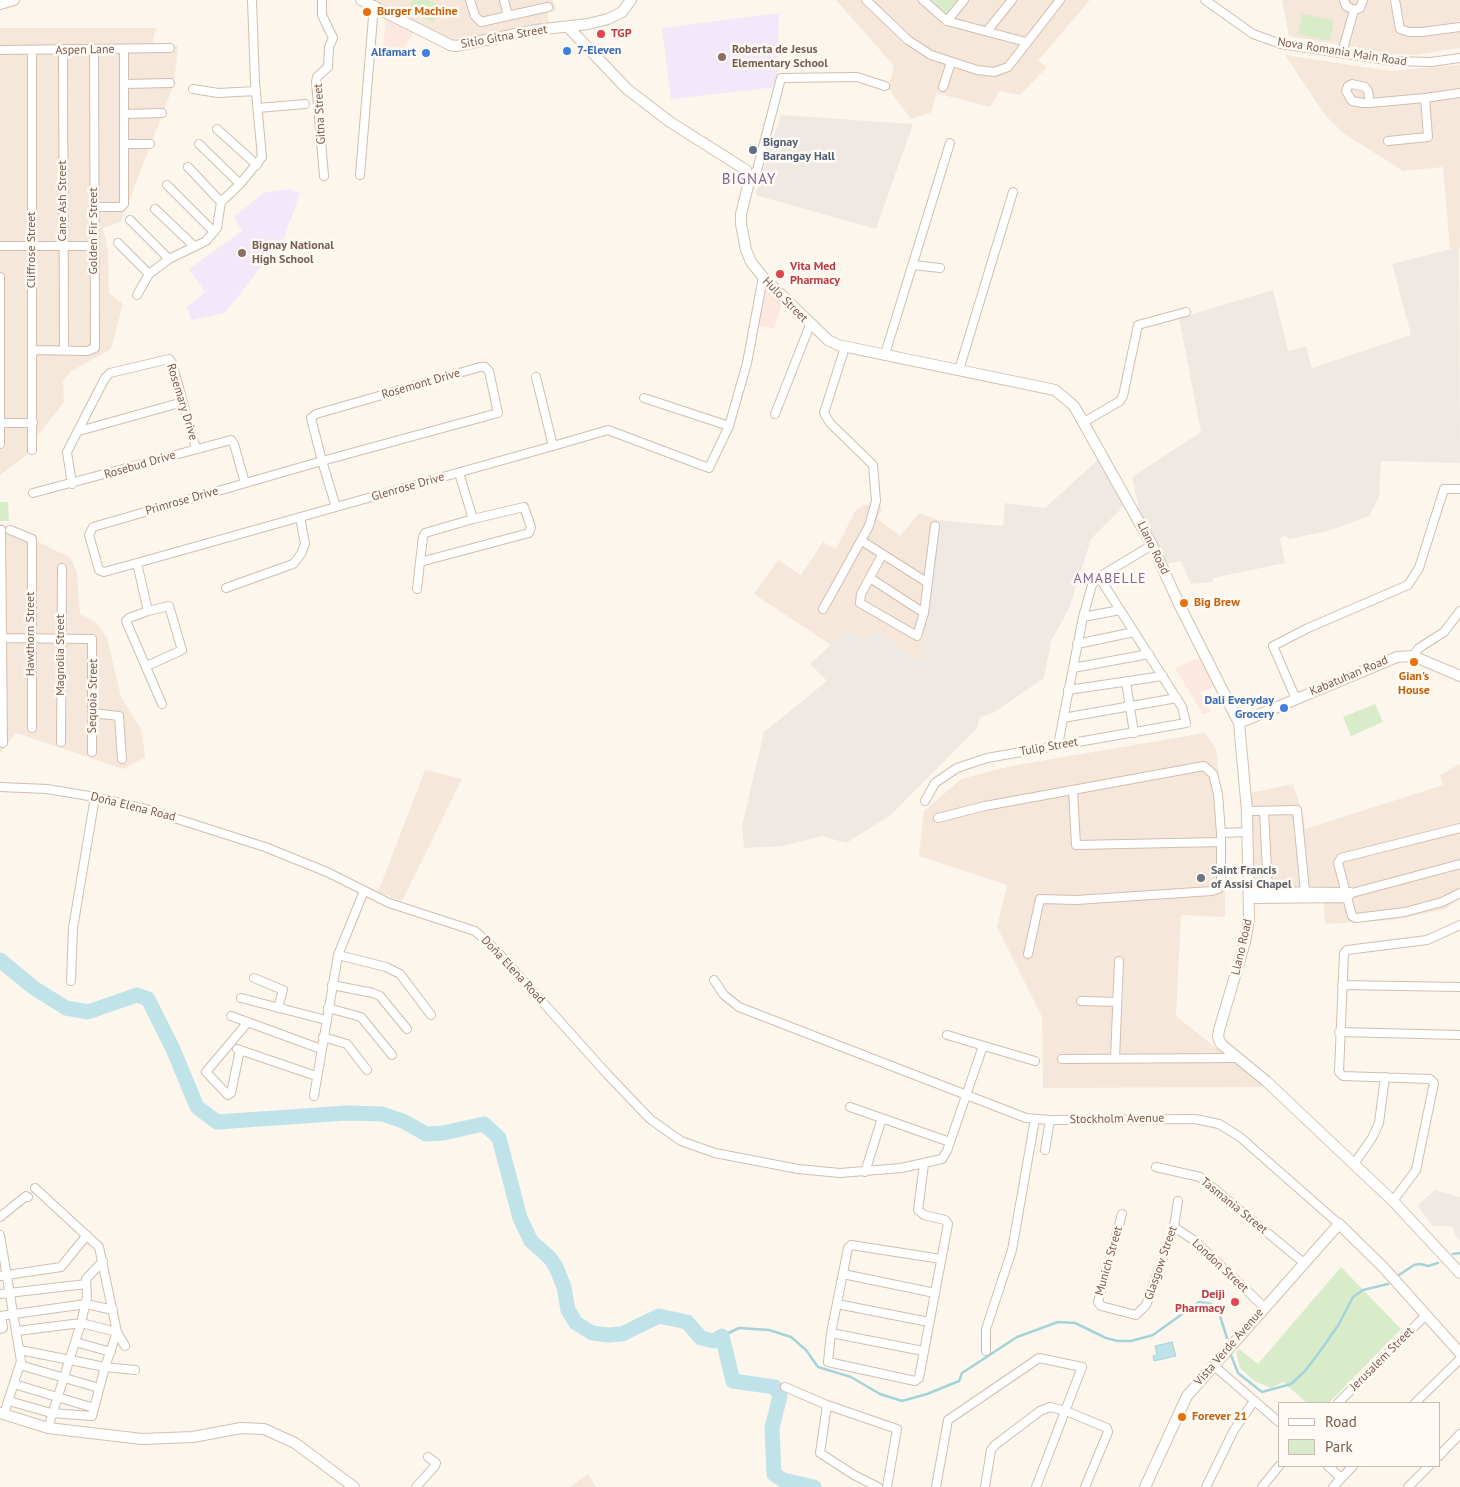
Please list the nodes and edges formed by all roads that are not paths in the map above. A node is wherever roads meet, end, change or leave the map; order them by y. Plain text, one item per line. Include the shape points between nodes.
1 (14, 0) edge
2 (252, 0) edge
3 (322, 0) edge
4 (361, 0) edge
5 (470, 0) edge
6 (504, 0) edge
7 (537, 0) edge
8 (631, 0) edge
9 (866, 0) edge
10 (923, 0) edge
11 (964, 0) edge
12 (1012, 0) edge
13 (1060, 0) edge
14 (1205, 0) edge
15 (1344, 0) edge
16 (1363, 0) edge
17 (1395, 0) edge
18 (0, 4) edge
19 (374, 5) junction
20 (548, 7) dead end
21 (539, 9) junction
22 (1354, 10) junction
23 (508, 16) junction
24 (947, 21) junction
25 (1460, 26) edge
26 (568, 27) junction
27 (987, 31) junction
28 (1026, 42) junction
29 (170, 48) dead end
30 (124, 49) junction
31 (0, 50) edge
32 (32, 50) junction
33 (63, 50) junction
34 (94, 50) junction
35 (1342, 53) junction
36 (1460, 58) edge
37 (951, 62) junction
38 (170, 83) dead end
39 (125, 84) junction
40 (886, 86) dead end
41 (943, 87) dead end
42 (193, 89) dead end
43 (256, 91) junction
44 (1460, 93) edge
45 (1425, 98) junction
46 (1370, 103) dead end
47 (306, 104) dead end
48 (258, 108) junction
49 (162, 113) dead end
50 (125, 114) junction
51 (218, 129) dead end
52 (1388, 141) dead end
53 (950, 143) dead end
54 (125, 144) junction
55 (150, 144) dead end
56 (199, 144) dead end
57 (257, 165) junction
58 (188, 167) dead end
59 (360, 175) dead end
60 (324, 176) dead end
61 (749, 180) junction
62 (240, 184) junction
63 (167, 185) dead end
64 (1013, 192) dead end
65 (221, 202) junction
66 (94, 207) junction
67 (155, 209) dead end
68 (130, 220) dead end
69 (214, 232) junction
70 (118, 244) dead end
71 (0, 246) edge
72 (32, 246) junction
73 (63, 246) junction
74 (94, 246) junction
75 (194, 246) junction
76 (169, 259) junction
77 (912, 265) junction
78 (940, 268) dead end
79 (149, 274) junction
80 (0, 277) edge
81 (763, 278) junction
82 (137, 295) dead end
83 (1186, 312) dead end
84 (810, 325) junction
85 (845, 347) junction
86 (32, 350) junction
87 (64, 352) junction
88 (884, 354) junction
89 (959, 370) junction
90 (536, 377) dead end
91 (644, 398) dead end
92 (183, 402) junction
93 (498, 413) joint
94 (775, 414) dead end
95 (1084, 422) junction
96 (0, 423) edge
97 (33, 423) junction
98 (728, 426) junction
99 (79, 431) junction
100 (0, 444) edge
101 (553, 446) junction
102 (196, 449) junction
103 (32, 450) dead end
104 (1105, 457) joint
105 (322, 461) junction
106 (459, 473) junction
107 (245, 483) junction
108 (72, 484) junction
109 (1460, 490) edge
110 (33, 493) dead end
111 (336, 507) junction
112 (300, 517) junction
113 (473, 519) junction
114 (936, 526) dead end
115 (1, 530) edge
116 (10, 530) dead end
117 (862, 541) junction
118 (1152, 545) junction
119 (882, 555) junction
120 (420, 562) junction
121 (137, 563) junction
122 (62, 568) dead end
123 (104, 572) joint
124 (870, 578) junction
125 (1099, 578) junction
126 (928, 583) junction
127 (226, 588) dead end
128 (417, 589) dead end
129 (824, 609) dead end
130 (1120, 610) junction
131 (148, 611) junction
132 (1460, 611) edge
133 (924, 613) junction
134 (1083, 617) junction
135 (1134, 632) junction
136 (1, 638) edge
137 (30, 638) junction
138 (61, 638) junction
139 (1078, 644) junction
140 (1148, 654) junction
141 (1413, 656) junction
142 (146, 666) junction
143 (1073, 668) junction
144 (1458, 675) edge
145 (1163, 676) junction
146 (1126, 682) junction
147 (1068, 690) junction
148 (1177, 698) junction
149 (1296, 699) junction
150 (162, 704) dead end
151 (1129, 707) junction
152 (92, 714) junction
153 (1063, 718) junction
154 (1239, 723) junction
155 (32, 728) dead end
156 (1134, 733) junction
157 (3, 742) dead end
158 (61, 742) dead end
159 (1058, 745) junction
160 (92, 752) dead end
161 (122, 759) dead end
162 (0, 787) edge
163 (1073, 790) junction
164 (95, 797) junction
165 (925, 801) dead end
166 (1247, 811) junction
167 (1264, 811) junction
168 (938, 818) dead end
169 (1460, 828) edge
170 (1248, 832) junction
171 (1222, 837) junction
172 (1460, 864) edge
173 (364, 890) junction
174 (1268, 891) junction
175 (1305, 891) junction
176 (1460, 893) edge
177 (1348, 894) junction
178 (1250, 895) junction
179 (1460, 925) edge
180 (1028, 954) dead end
181 (338, 955) junction
182 (1119, 961) dead end
183 (254, 978) dead end
184 (714, 980) dead end
185 (71, 981) dead end
186 (332, 985) junction
187 (1342, 986) junction
188 (1460, 987) edge
189 (241, 998) dead end
190 (1081, 1001) dead end
191 (1117, 1002) junction
192 (278, 1008) junction
193 (328, 1008) junction
194 (431, 1015) dead end
195 (230, 1016) dead end
196 (326, 1020) junction
197 (248, 1022) junction
198 (407, 1029) dead end
199 (1339, 1032) junction
200 (1460, 1034) edge
201 (947, 1035) dead end
202 (323, 1037) junction
203 (229, 1045) junction
204 (984, 1046) junction
205 (321, 1049) junction
206 (240, 1050) junction
207 (392, 1055) dead end
208 (1238, 1058) junction
209 (1062, 1059) dead end
210 (1115, 1059) junction
211 (1035, 1061) dead end
212 (367, 1070) dead end
213 (316, 1076) junction
214 (1386, 1077) junction
215 (966, 1095) junction
216 (314, 1096) dead end
217 (850, 1107) dead end
218 (882, 1118) junction
219 (1036, 1119) junction
220 (1050, 1120) junction
221 (950, 1142) junction
222 (1045, 1150) dead end
223 (924, 1164) junction
224 (1354, 1164) junction
225 (1156, 1167) dead end
226 (864, 1172) junction
227 (35, 1188) dead end
228 (28, 1197) dead end
229 (1178, 1201) dead end
230 (1393, 1201) junction
231 (1122, 1214) dead end
232 (0, 1217) edge
233 (1340, 1224) junction
234 (1174, 1227) junction
235 (0, 1235) edge
236 (87, 1235) junction
237 (941, 1259) junction
238 (103, 1261) junction
239 (1304, 1263) junction
240 (1460, 1273) edge
241 (843, 1274) junction
242 (3, 1276) edge
243 (86, 1284) junction
244 (10, 1293) junction
245 (936, 1293) junction
246 (0, 1294) edge
247 (86, 1304) junction
248 (837, 1304) junction
249 (1101, 1306) joint
250 (1264, 1307) junction
251 (113, 1310) junction
252 (14, 1314) junction
253 (1426, 1315) junction
254 (0, 1316) edge
255 (929, 1322) junction
256 (81, 1323) junction
257 (0, 1329) edge
258 (17, 1331) junction
259 (117, 1332) junction
260 (831, 1333) junction
261 (75, 1342) junction
262 (125, 1346) dead end
263 (20, 1350) junction
264 (923, 1351) junction
265 (986, 1351) dead end
266 (111, 1352) junction
267 (1460, 1352) edge
268 (1460, 1359) edge
269 (69, 1360) junction
270 (20, 1365) junction
271 (1214, 1365) junction
272 (105, 1367) junction
273 (135, 1370) dead end
274 (63, 1378) junction
275 (14, 1384) junction
276 (785, 1387) dead end
277 (99, 1388) junction
278 (57, 1397) junction
279 (9, 1401) junction
280 (1254, 1401) junction
281 (1339, 1402) edge
282 (1417, 1402) edge
283 (827, 1405) junction
284 (94, 1408) junction
285 (1066, 1411) junction
286 (2, 1413) edge
287 (51, 1413) junction
288 (1278, 1421) edge
289 (48, 1428) junction
290 (1460, 1434) edge
291 (1440, 1455) edge
292 (428, 1457) dead end
293 (1278, 1467) edge
294 (1329, 1467) edge
295 (1352, 1467) edge
296 (1428, 1467) edge
297 (1341, 1478) junction
298 (354, 1487) edge
299 (416, 1487) edge
300 (878, 1487) edge
301 (887, 1487) edge
302 (936, 1487) edge
303 (985, 1487) edge
304 (1036, 1487) edge
305 (1085, 1487) edge
306 (1145, 1487) edge
307 (1206, 1487) edge
308 (1262, 1487) edge
309 (1333, 1487) edge
310 (1408, 1487) edge

1 - 18 main road
2 - 43 street
3 - 60 street, Gitna Street via 322,15 333,38 329,46 328,66 316,82
4 - 19 main road, Sitio Gitna Street
5 - 23 street via 475,16 481,22
6 - 23 street
7 - 21 street
8 - 26 main road, Sitio Gitna Street via 622,12 608,19
9 - 37 street via 914,45
10 - 24 street
11 - 24 street
12 - 27 street
13 - 28 street
14 - 35 street, Nova Romania Main Road via 1266,40
15 - 22 street via 1346,6
16 - 22 street via 1360,8
17 - 25 street via 1400,29 1422,32
19 - 26 main road, Sitio Gitna Street via 450,45
19 - 59 street
20 - 21 street
21 - 23 street
22 - 35 street
24 - 27 street
26 - 61 main road via 627,89 670,122 742,165
27 - 28 street
28 - 37 street via 1008,67 994,72
29 - 30 street, Aspen Lane
30 - 34 street, Aspen Lane
30 - 39 street
31 - 32 street, Aspen Lane
32 - 33 street, Aspen Lane
32 - 72 street, Cliffrose Street
33 - 34 street, Aspen Lane
33 - 73 street, Cane Ash Street
34 - 66 street, Golden Fir Street
35 - 36 street, Nova Romania Main Road via 1416,63
37 - 41 street
38 - 39 street
39 - 50 street
40 - 61 street via 857,77 781,78 757,170
42 - 43 street via 218,93
43 - 48 street
44 - 45 street
45 - 46 street
45 - 52 street via 1428,137
47 - 48 street
48 - 57 street via 262,157
49 - 50 street
50 - 54 street
51 - 57 street
53 - 77 street
54 - 55 street
54 - 66 street via 124,204 121,207
56 - 62 street
57 - 62 street
58 - 65 street
61 - 81 main road, Hulo Street via 741,214 742,238 751,262
62 - 65 street
63 - 69 street
64 - 89 street
65 - 69 street
66 - 74 street, Golden Fir Street
67 - 75 street
68 - 76 street
69 - 75 street via 206,241
70 - 79 street
71 - 72 street
72 - 73 street
72 - 86 street, Cliffrose Street
73 - 74 street
73 - 87 street, Cane Ash Street
74 - 87 street, Golden Fir Street via 95,348
75 - 76 street
76 - 79 street
77 - 78 street
77 - 88 street
79 - 82 street
80 - 96 street
81 - 84 main road, Hulo Street
81 - 98 street via 747,362
83 - 95 street via 1138,325 1124,396
84 - 85 main road, Hulo Street via 828,340
84 - 94 street
85 - 88 main road, Hulo Street
85 - 117 street via 824,413 873,465 876,501 870,526
86 - 87 street, Golden Fir Street
86 - 97 street, Cliffrose Street
88 - 89 main road, Hulo Street
89 - 95 main road, Hulo Street via 1055,390 1074,406
90 - 101 street
91 - 98 street
92 - 99 street
92 - 99 street, Rosemary Drive via 169,359 110,373
92 - 102 street, Rosemary Drive
93 - 105 street, Primrose Drive
93 - 105 street, Rosemont Drive via 489,371 485,367 316,414 310,418
95 - 104 main road, Hulo Street
96 - 97 street
96 - 100 street
97 - 103 street, Cliffrose Street
98 - 101 street, Glenrose Drive via 709,468 611,430
99 - 108 street, Rosemary Drive via 66,457
101 - 106 street, Glenrose Drive
102 - 107 street, Rosebud Drive via 231,440
102 - 108 street, Rosebud Drive
104 - 118 main road, Llano Road
105 - 107 street, Primrose Drive
105 - 111 street
106 - 111 street, Glenrose Drive
106 - 113 street
107 - 123 street, Primrose Drive via 93,527 89,535 99,570
108 - 110 street, Rosebud Drive
109 - 149 street via 1444,489 1419,568 1408,585 1273,646
111 - 112 street, Glenrose Drive
112 - 121 street, Glenrose Drive
112 - 127 street via 305,544 302,554 293,564
113 - 120 street via 425,533
113 - 120 street via 523,506 531,530
114 - 126 street
115 - 136 street
116 - 137 street, Hawthorn Street via 32,539
117 - 119 street
117 - 129 street
118 - 125 street
118 - 154 main road, Llano Road
119 - 124 street
119 - 126 street
120 - 128 street
121 - 123 street, Glenrose Drive
121 - 131 street
122 - 138 street, Magnolia Street
124 - 133 street
124 - 133 street via 859,597 860,602 914,636 918,634
125 - 130 street
125 - 134 street via 1088,594
126 - 133 street
130 - 134 street
130 - 135 street
131 - 142 street via 126,621
131 - 142 street via 169,606 182,650
132 - 141 street via 1444,632 1419,648
134 - 139 street
135 - 139 street
135 - 140 street
136 - 137 street
136 - 157 street
137 - 138 street
137 - 155 street, Hawthorn Street
138 - 152 street, Sequoia Street via 93,640
138 - 158 street, Magnolia Street
139 - 143 street
140 - 143 street
140 - 145 street
141 - 144 main road
141 - 149 main road, Kabatuhan Road via 1388,660
142 - 150 street
143 - 147 street
145 - 146 street
145 - 148 street
146 - 147 street
146 - 151 street
147 - 153 street
148 - 151 street
148 - 156 street, Tulip Street via 1187,721 1185,725
149 - 154 main road, Kabatuhan Road
151 - 153 street
151 - 156 street
152 - 160 street, Sequoia Street
152 - 161 street via 119,716
153 - 159 street
154 - 166 main road, Llano Road
156 - 159 street, Tulip Street
159 - 165 street, Tulip Street via 987,758 957,768 936,784
162 - 164 street, Doña Elena Road via 38,788
163 - 168 street
163 - 171 street via 1076,845
163 - 171 street via 1204,766 1213,774
164 - 173 street, Doña Elena Road via 146,809 265,847
164 - 185 street via 74,928
166 - 167 street
166 - 170 main road, Llano Road
167 - 174 street
167 - 175 street via 1294,809 1299,812
169 - 177 street via 1341,858 1338,863
170 - 171 street
170 - 178 main road, Llano Road
171 - 180 street via 1221,883 1218,889 1076,900 1040,899
172 - 177 street
173 - 181 street
173 - 226 street, Doña Elena Road via 404,909 465,926 485,938 636,1106 681,1141 715,1153 790,1168
174 - 175 street
174 - 178 street
175 - 177 street
176 - 177 street via 1426,907 1361,918 1352,916
177 - 178 street
178 - 208 main road, Llano Road via 1246,942 1218,1037 1221,1044
179 - 187 street via 1427,940 1347,950 1344,953
181 - 186 street
181 - 194 street via 386,967 400,974
182 - 191 street
183 - 192 street via 283,990
184 - 215 street, Stockholm Avenue via 724,995 739,1007
186 - 193 street
186 - 198 street via 380,996
187 - 188 street
187 - 199 street
189 - 192 street
190 - 191 street
191 - 210 street
192 - 196 street
193 - 196 street
193 - 207 street via 361,1017
195 - 197 street
196 - 202 street
197 - 203 street
197 - 205 street
199 - 200 street
199 - 214 street via 1339,1072 1343,1076
201 - 204 street
202 - 205 street
202 - 212 street via 347,1044
203 - 206 street
203 - 206 street via 206,1072 228,1095
204 - 211 street
204 - 215 street
205 - 213 street
206 - 213 street
208 - 210 street
208 - 224 main road, Llano Road
209 - 210 street
213 - 216 street
214 - 224 street via 1378,1123
214 - 230 street via 1430,1079 1434,1083 1416,1170
215 - 219 street, Stockholm Avenue via 1015,1115
215 - 221 street
217 - 218 street
218 - 221 street
218 - 226 street
219 - 220 street, Stockholm Avenue
219 - 265 street via 1009,1262 986,1329
220 - 222 street
220 - 233 street, Stockholm Avenue via 1195,1119 1218,1124 1240,1137
221 - 223 street, Doña Elena Road via 942,1158
223 - 226 street, Doña Elena Road
223 - 237 street via 918,1210 948,1224
224 - 230 main road, Llano Road
225 - 239 street, Tasmania Street via 1200,1177
227 - 236 street
228 - 232 street
229 - 234 street, Glasgow Street
230 - 240 main road, Llano Road
231 - 249 street, Munich Street via 1098,1297
233 - 239 main road, Vista Verde Avenue
233 - 253 main road, Stockholm Avenue
234 - 249 street, Glasgow Street via 1143,1310 1136,1314
234 - 250 street, London Street via 1195,1241
235 - 242 street
236 - 238 street via 98,1247
236 - 242 street via 61,1267
237 - 241 street via 854,1244 848,1248
237 - 245 street
238 - 243 street via 86,1279
238 - 251 street
239 - 250 main road, Vista Verde Avenue
241 - 245 street
241 - 248 street
242 - 244 street
243 - 244 street
243 - 247 street
244 - 246 street
244 - 252 street
245 - 255 street
247 - 251 street
247 - 252 street
247 - 256 street
248 - 255 street
248 - 260 street
250 - 271 main road, Vista Verde Avenue
251 - 259 street
252 - 254 street
252 - 258 street
253 - 267 main road, Stockholm Avenue
253 - 281 street, Jerusalem Street
254 - 257 street via 3,1328
255 - 264 street
256 - 258 street
256 - 259 street
256 - 261 street
258 - 263 street
259 - 262 street
259 - 266 street
260 - 264 street
260 - 264 street via 828,1362 915,1381
261 - 266 street
261 - 269 street
263 - 269 street
263 - 270 street
266 - 272 street
268 - 282 street
269 - 272 street
269 - 274 street
270 - 274 street
270 - 275 street
271 - 280 street
271 - 306 main road, Vista Verde Avenue via 1182,1402
272 - 273 street
272 - 277 street
274 - 277 street
274 - 278 street
275 - 278 street
275 - 279 street
276 - 283 street
277 - 284 street
278 - 284 street
278 - 287 street
279 - 286 street
279 - 287 street
280 - 288 street
280 - 307 street via 1234,1430
283 - 300 street via 820,1451
283 - 301 street via 898,1430
284 - 287 street via 92,1416
285 - 302 street via 1082,1367 1036,1359 948,1420
285 - 303 street via 1045,1408 995,1445 991,1450
285 - 304 street
285 - 305 street via 1107,1428 1108,1432
286 - 289 main road
287 - 289 street
289 - 298 main road via 142,1438 193,1437 241,1428 264,1429 295,1443
290 - 291 street
292 - 299 street via 436,1462 435,1466
293 - 308 street
294 - 297 street
295 - 297 street
296 - 310 street
297 - 309 street

